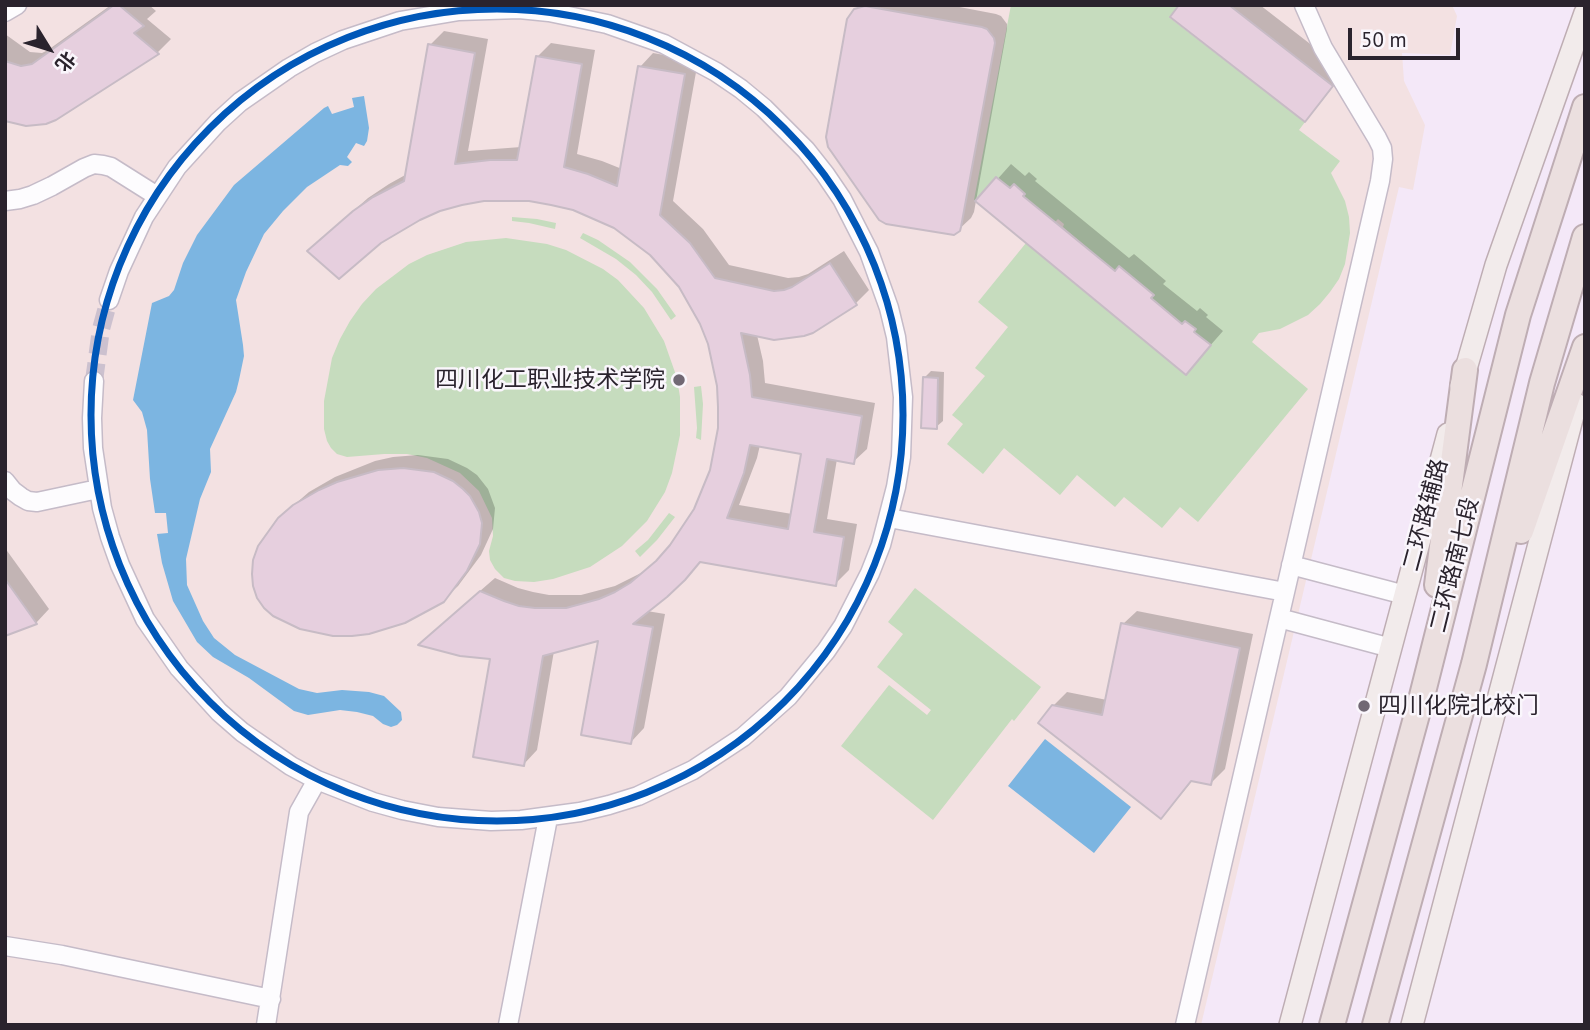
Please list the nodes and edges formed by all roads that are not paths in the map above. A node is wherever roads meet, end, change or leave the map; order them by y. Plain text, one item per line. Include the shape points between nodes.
1 (17, 5) edge
2 (1304, 5) edge
3 (1578, 5) edge
4 (491, 7) edge
5 (472, 8) edge
6 (5, 12) edge
7 (1585, 13) edge
8 (1571, 53) junction
9 (1585, 107) edge
10 (157, 196) junction
11 (5, 201) edge
12 (1585, 237) edge
13 (109, 300) tunnel mouth
14 (1585, 347) edge
15 (1465, 370) junction
16 (1585, 370) edge
17 (94, 380) tunnel mouth
18 (5, 481) edge
19 (98, 489) junction
20 (889, 518) junction
21 (1291, 565) junction
22 (1285, 592) junction
23 (1405, 595) junction
24 (1279, 618) junction
25 (1391, 648) junction
26 (1474, 664) junction
27 (1422, 696) junction
28 (317, 780) junction
29 (548, 818) junction
30 (5, 946) edge
31 (271, 999) junction
32 (266, 1025) edge
33 (508, 1025) edge
34 (1185, 1025) edge
35 (1290, 1025) edge
36 (1332, 1025) edge
37 (1375, 1025) edge
38 (1412, 1025) edge

1 - 6 street
2 - 21 street via 1323,48 1377,138 1383,159
3 - 8 main road
4 - 5 street
4 - 20 street via 578,17 636,33 681,53 764,108 825,174 869,252 896,337 903,427
5 - 10 street via 371,30 289,68 218,122
7 - 8 main road, 二环路辅路
8 - 15 main road, 二环路辅路 via 1496,265
9 - 27 highway, 二环路南七段 via 1518,315
10 - 11 street via 111,167 94,164 33,195
10 - 13 street
12 - 26 highway, 二环路南七段 via 1542,383
14 - 26 highway
15 - 23 main road, 二环路辅路
15 - 27 highway
16 - 38 main road
17 - 19 street via 93,449
18 - 19 street via 21,497 37,502
19 - 28 street via 110,537 132,592 179,668 242,732
20 - 22 street
20 - 29 street via 870,573 843,626 808,675 766,718 718,755 666,784 609,805
21 - 22 street
21 - 23 street
22 - 24 street
23 - 25 main road, 二环路辅路
24 - 25 street
24 - 34 street
25 - 35 main road, 二环路辅路
26 - 37 highway, 二环路南七段
27 - 36 highway, 二环路南七段
28 - 29 street via 373,802 431,816 491,821
28 - 31 street via 299,812
29 - 33 street
30 - 31 street
31 - 32 street

